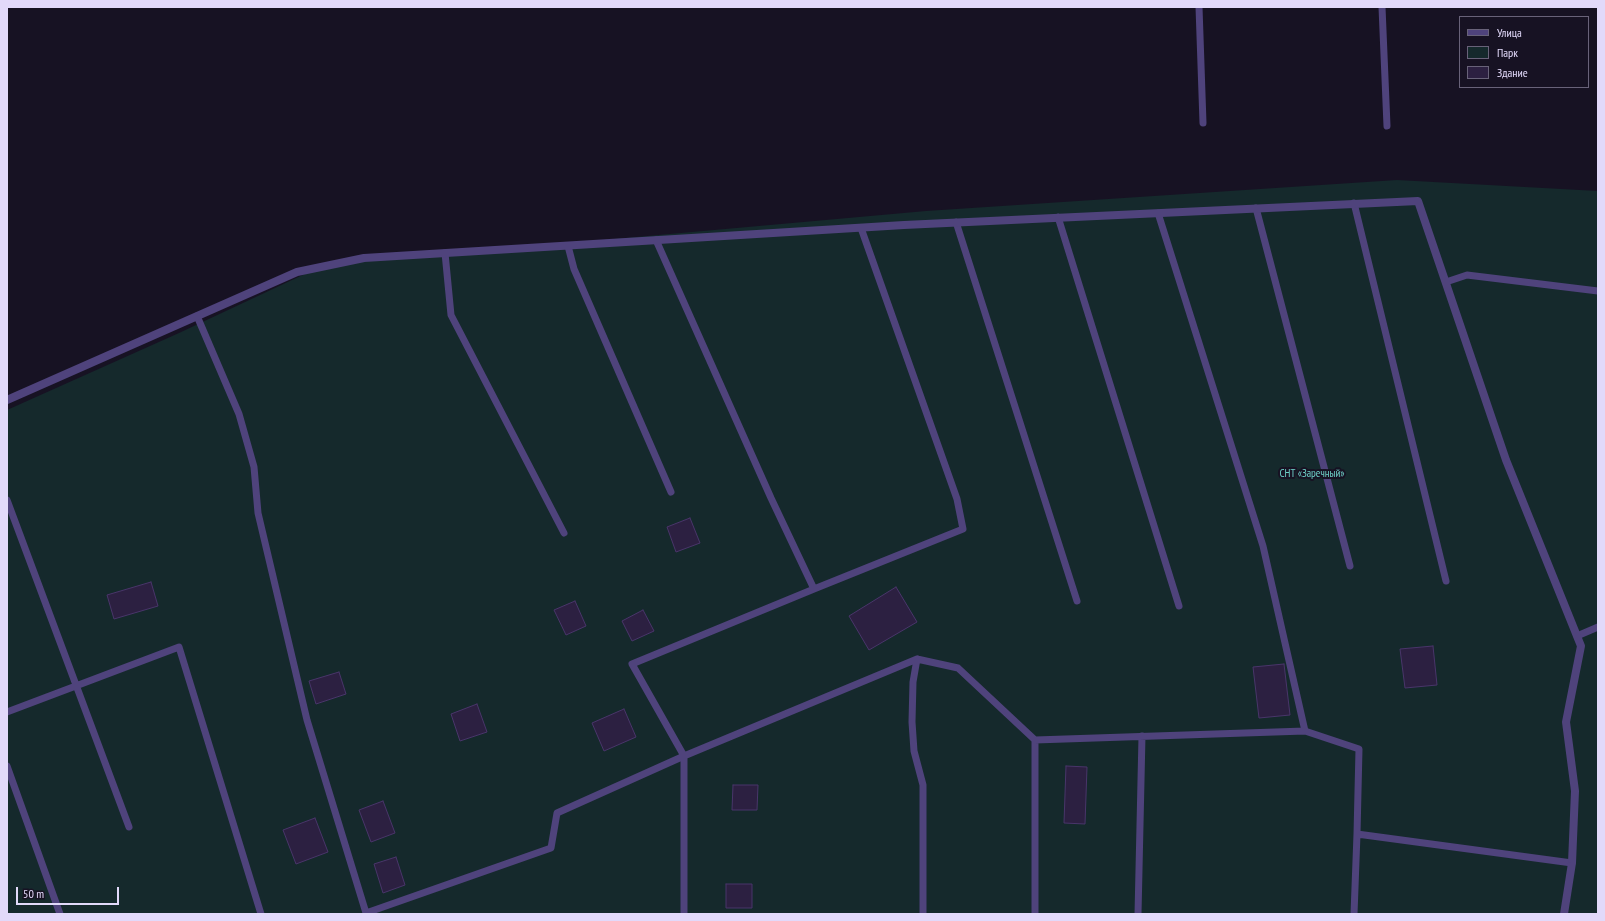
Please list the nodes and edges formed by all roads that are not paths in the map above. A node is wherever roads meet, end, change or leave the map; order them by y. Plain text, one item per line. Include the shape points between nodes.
1 (1199, 7) edge
2 (1382, 7) edge
3 (1203, 123) dead end
4 (1387, 126) dead end
5 (1354, 203) junction
6 (1256, 208) junction
7 (1158, 212) junction
8 (1058, 217) junction
9 (956, 222) junction
10 (861, 228) junction
11 (656, 240) junction
12 (568, 246) junction
13 (445, 253) junction
14 (1446, 282) junction
15 (1598, 292) edge
16 (197, 316) junction
17 (7, 400) edge
18 (671, 492) dead end
19 (7, 500) edge
20 (564, 533) dead end
21 (1350, 566) dead end
22 (1446, 581) dead end
23 (814, 589) junction
24 (1077, 601) dead end
25 (1179, 606) dead end
26 (1598, 627) edge
27 (1577, 636) junction
28 (917, 659) junction
29 (76, 685) junction
30 (7, 712) edge
31 (1305, 731) junction
32 (1142, 736) junction
33 (1035, 740) junction
34 (684, 756) junction
35 (7, 766) edge
36 (129, 827) dead end
37 (1357, 834) junction
38 (1572, 863) junction
39 (60, 914) edge
40 (261, 914) edge
41 (684, 914) edge
42 (923, 914) edge
43 (1035, 914) edge
44 (1138, 914) edge
45 (1354, 914) edge
46 (1564, 914) edge

1 - 3 lane
2 - 4 lane
5 - 6 street
5 - 14 street via 1418,201
5 - 22 lane
6 - 7 street
6 - 21 lane
7 - 8 street
7 - 31 lane via 1263,546
8 - 9 street
8 - 25 lane
9 - 10 street
9 - 24 lane
10 - 11 street
10 - 23 lane via 957,499 963,530
11 - 12 street
11 - 23 lane
12 - 13 street
12 - 18 lane via 574,269
13 - 16 street via 364,258 297,272
13 - 20 lane via 451,315
14 - 15 lane via 1467,275
14 - 27 street via 1506,460
16 - 17 street
16 - 34 lane via 238,414 254,467 258,513 307,720 366,913 551,848 557,813
19 - 29 lane
23 - 34 lane via 632,664
26 - 27 lane
27 - 38 street via 1581,646 1566,722 1575,791
28 - 33 lane via 958,668
28 - 34 lane
28 - 42 lane via 912,682 912,722 914,751 923,785
29 - 30 lane
29 - 36 lane
29 - 40 lane via 180,647
31 - 32 lane
31 - 37 lane via 1359,749
32 - 33 lane
32 - 44 lane
33 - 43 lane
34 - 41 lane
35 - 39 lane
37 - 38 lane
37 - 45 lane
38 - 46 street

